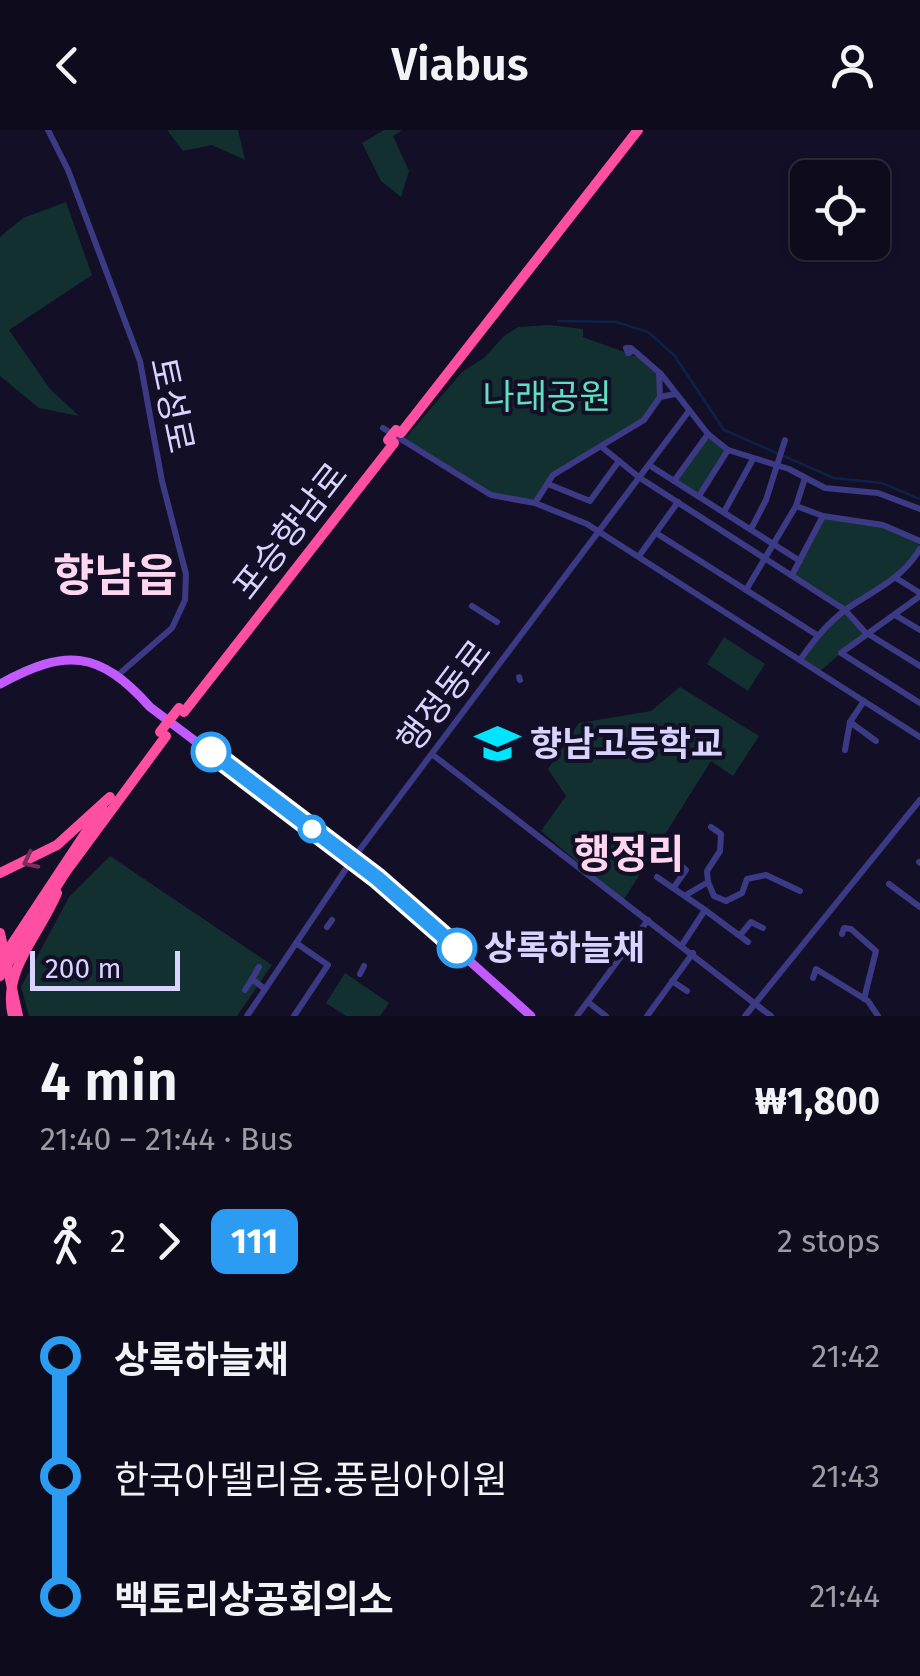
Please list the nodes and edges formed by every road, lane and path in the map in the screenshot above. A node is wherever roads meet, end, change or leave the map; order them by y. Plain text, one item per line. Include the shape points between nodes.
1 (48, 130) edge
2 (629, 130) edge
3 (638, 130) edge
4 (632, 352) dead end
5 (659, 372) junction
6 (676, 394) junction
7 (660, 397) junction
8 (689, 411) junction
9 (708, 434) junction
10 (392, 435) junction
11 (785, 440) dead end
12 (603, 448) junction
13 (728, 450) junction
14 (753, 458) junction
15 (780, 458) junction
16 (619, 461) junction
17 (650, 465) junction
18 (640, 478) junction
19 (805, 478) junction
20 (674, 481) junction
21 (548, 484) junction
22 (699, 496) junction
23 (678, 502) junction
24 (535, 503) junction
25 (796, 506) junction
26 (920, 510) edge
27 (724, 512) junction
28 (823, 516) junction
29 (751, 529) junction
30 (600, 532) junction
31 (656, 533) junction
32 (920, 541) edge
33 (775, 544) junction
34 (920, 549) edge
35 (639, 556) junction
36 (766, 559) junction
37 (800, 560) junction
38 (792, 575) junction
39 (896, 578) junction
40 (746, 590) junction
41 (920, 594) edge
42 (472, 606) dead end
43 (845, 610) junction
44 (896, 615) junction
45 (497, 622) dead end
46 (920, 630) edge
47 (864, 632) junction
48 (817, 636) junction
49 (800, 660) junction
50 (920, 666) edge
51 (118, 675) junction
52 (0, 684) edge
53 (864, 700) junction
54 (920, 702) edge
55 (850, 722) junction
56 (163, 734) junction
57 (920, 737) edge
58 (876, 740) dead end
59 (845, 750) dead end
60 (433, 755) junction
61 (110, 797) junction
62 (920, 800) edge
63 (711, 827) dead end
64 (352, 860) junction
65 (677, 862) dead end
66 (0, 873) edge
67 (65, 873) junction
68 (657, 876) dead end
69 (708, 882) junction
70 (889, 884) dead end
71 (674, 886) junction
72 (800, 890) dead end
73 (686, 895) junction
74 (920, 907) edge
75 (706, 910) junction
76 (648, 920) junction
77 (763, 928) dead end
78 (0, 933) edge
79 (741, 934) junction
80 (842, 934) dead end
81 (748, 942) dead end
82 (296, 943) junction
83 (682, 945) junction
84 (692, 953) junction
85 (0, 959) edge
86 (260, 968) dead end
87 (0, 976) edge
88 (813, 978) dead end
89 (252, 979) junction
90 (675, 980) junction
91 (265, 989) junction
92 (245, 990) dead end
93 (688, 991) dead end
94 (864, 999) junction
95 (588, 1002) junction
96 (754, 1003) junction
97 (648, 1015) edge
98 (16, 1016) edge
99 (247, 1016) edge
100 (294, 1016) edge
101 (531, 1016) edge
102 (578, 1016) edge
103 (606, 1016) edge
104 (745, 1016) edge
105 (771, 1016) edge
106 (878, 1016) edge

1 - 51 street, 토성로 via 140,360 186,574 186,600 172,628
2 - 10 highway, 포승향남로
3 - 10 highway, 포승향남로
4 - 5 street
5 - 6 street
5 - 7 street
6 - 7 street
6 - 8 street
7 - 12 street via 644,420
8 - 9 street
8 - 17 street, 행정동로
9 - 13 street
9 - 20 street
10 - 24 street via 491,494
10 - 56 highway, 포승향남로, bridge
11 - 15 street
12 - 16 street
12 - 21 street via 562,468
13 - 14 street
13 - 22 street
14 - 15 street
14 - 27 street
15 - 19 street
15 - 29 street
16 - 18 street
16 - 21 street via 590,501
17 - 18 street, 행정동로
17 - 20 street
18 - 23 street
18 - 30 street, 행정동로
19 - 25 street
19 - 26 street via 836,491 894,497
20 - 22 street
21 - 24 street
22 - 27 street
23 - 31 street
23 - 36 street
24 - 30 street
25 - 28 street
25 - 33 street
27 - 29 street
28 - 32 street via 868,521
28 - 37 street
29 - 33 street
30 - 35 street
30 - 60 street, 행정동로
31 - 35 street
31 - 40 street
33 - 36 street
33 - 37 street
34 - 39 street
35 - 49 street
36 - 38 street
36 - 40 street
37 - 38 street
38 - 43 street
39 - 41 street
39 - 43 street
40 - 48 street
41 - 44 street
42 - 45 street
43 - 47 street
43 - 48 street
44 - 46 street
44 - 47 street
47 - 50 street
47 - 54 street via 842,653
48 - 49 street
49 - 53 street
51 - 52 main road via 90,660 52,659
51 - 64 main road
53 - 55 street
53 - 57 street
55 - 58 street
55 - 59 street
56 - 61 highway, 포승향남로
56 - 67 highway, 포승향남로
60 - 64 street, 행정동로
60 - 76 street
61 -> 66 highway via 57,845
61 - 85 highway, 포승향남로
62 - 96 street
63 - 69 street via 722,842
64 - 82 street, 행정동로
64 - 101 main road
65 - 71 street via 686,870
67 - 87 highway, 포승향남로
67 - 98 highway via 17,969 10,994
68 - 71 street
69 - 72 street via 714,896 726,901 742,894 748,879 766,875
69 - 73 street
70 - 74 street
71 - 73 street
73 - 75 street
75 - 79 street
75 - 83 street
76 - 83 street
76 - 95 street
77 - 79 street via 751,922
78 - 98 highway, bridge
79 - 81 street
80 - 94 street via 851,929 876,951
82 - 91 street, 행정동로
82 - 100 street via 328,965
83 - 84 street
84 - 90 street
84 - 96 street
86 - 89 street
88 - 94 street via 816,970
89 - 91 street
89 - 92 street
90 - 93 street
90 - 97 street
91 - 99 street, 행정동로
94 - 106 street
95 - 102 street
95 - 103 street
96 - 104 street
96 - 105 street

